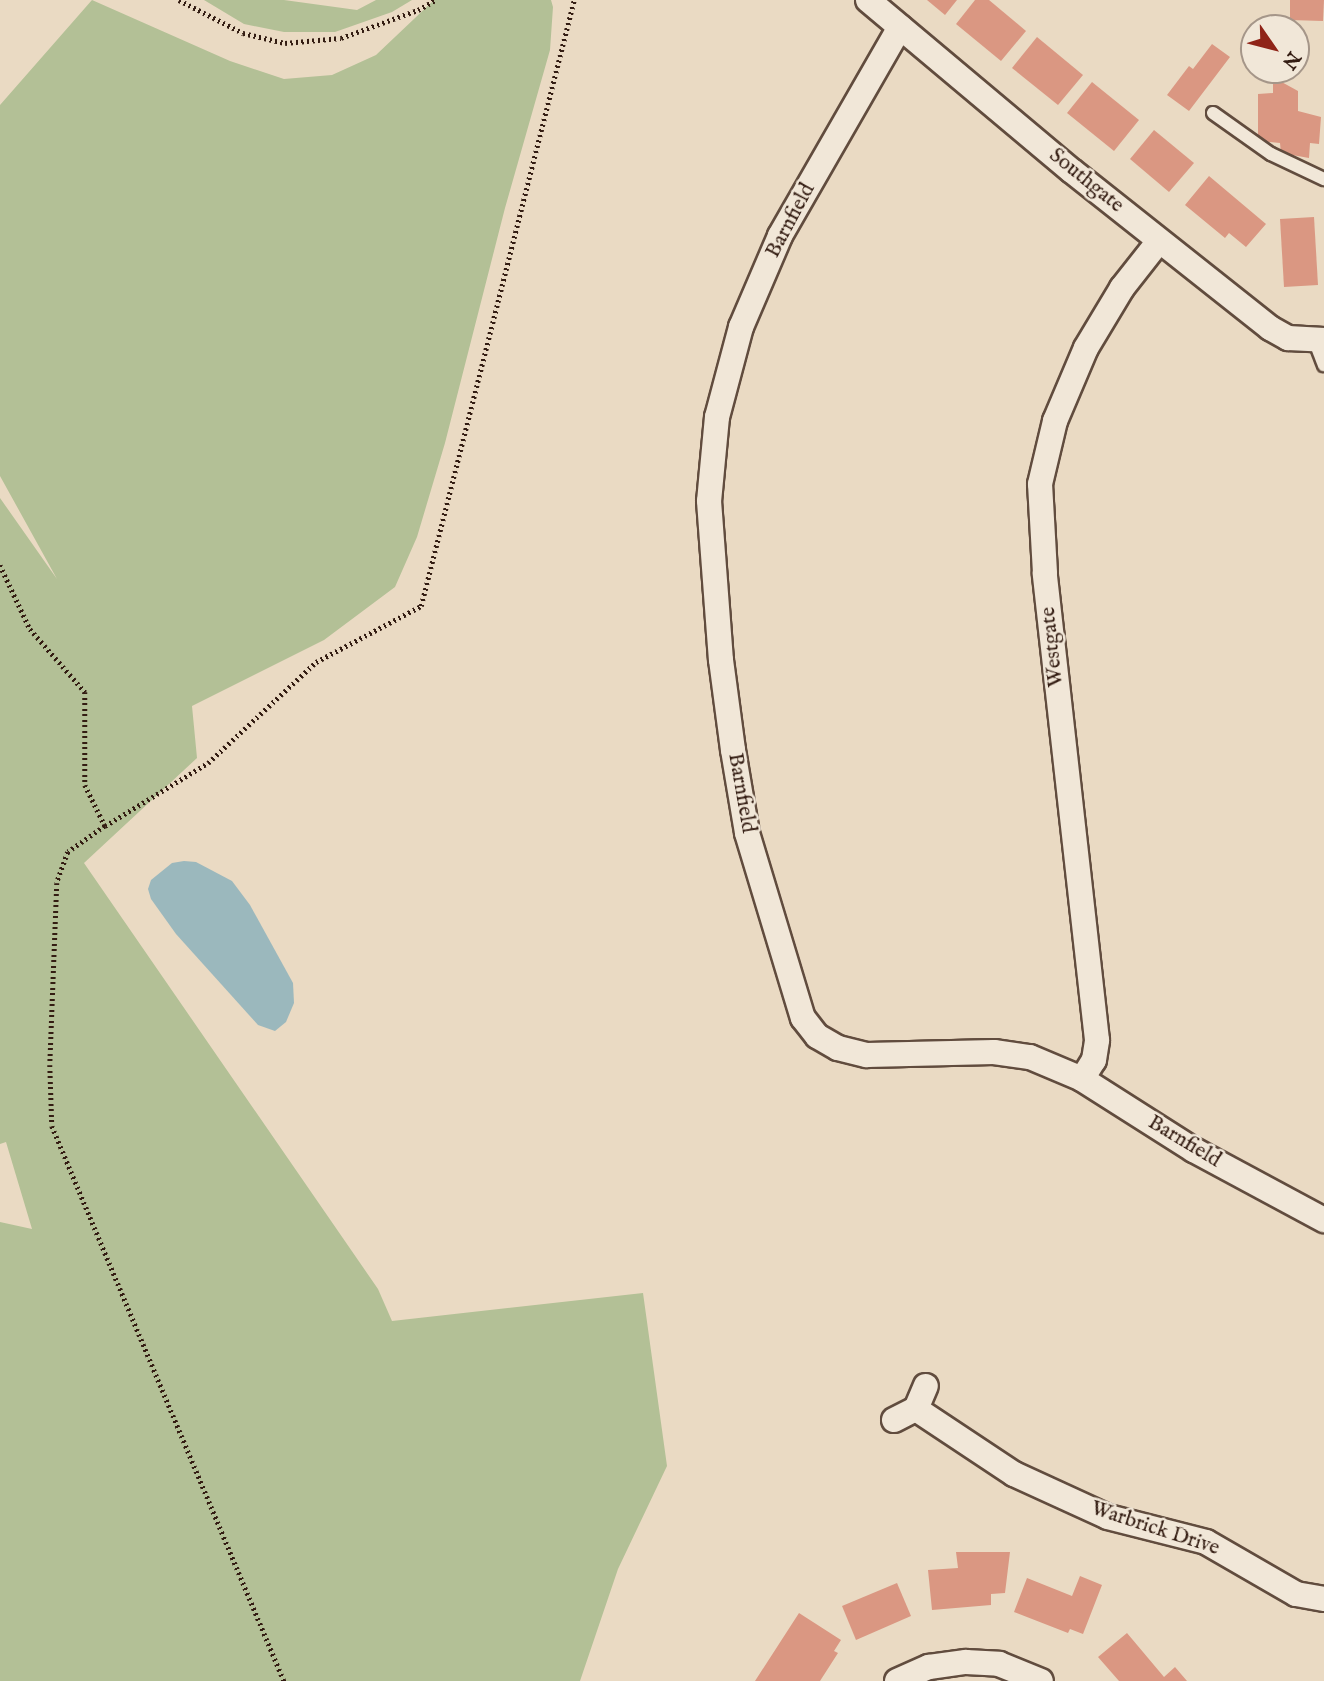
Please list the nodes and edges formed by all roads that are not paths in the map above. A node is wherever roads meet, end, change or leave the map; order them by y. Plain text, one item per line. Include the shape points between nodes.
1 (867, 0) edge
2 (900, 27) junction
3 (1213, 113) dead end
4 (1324, 179) edge
5 (1159, 241) junction
6 (1321, 349) edge
7 (1082, 1079) junction
8 (1324, 1220) edge
9 (926, 1386) dead end
10 (1324, 1599) edge
11 (897, 1681) edge
12 (1041, 1681) edge

1 - 2 street, Southgate
2 - 5 street, Southgate
2 - 7 street, Barnfield via 780,236 741,327 717,417 709,501 721,660 735,764 747,833 803,1018 817,1036 838,1048 867,1055 994,1052 1030,1057
3 - 4 lane via 1270,154
5 - 6 street, Southgate via 1270,328
5 - 7 street, Westgate via 1122,288 1086,348 1055,421 1040,484 1046,587 1097,1040 1094,1060
7 - 8 street, Barnfield via 1194,1150
9 - 10 street, Warbrick Drive via 905,1415 1014,1474 1108,1517 1206,1542 1296,1594
11 - 12 street via 929,1667 966,1662 999,1664

